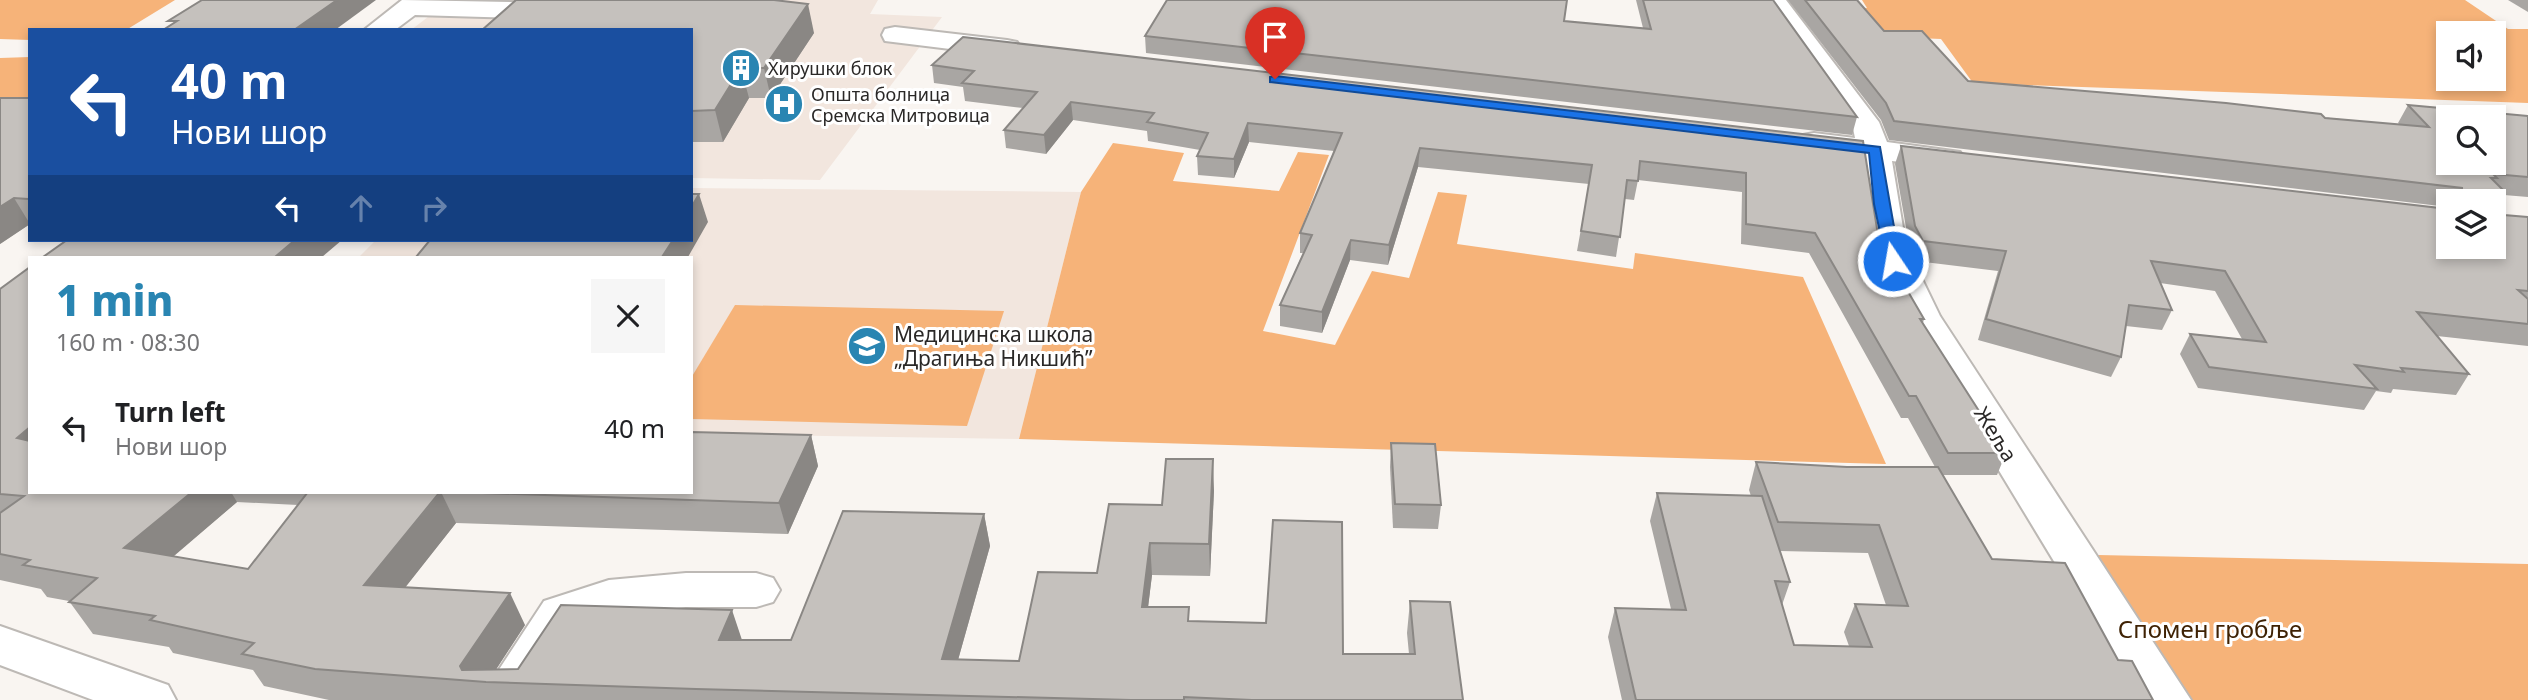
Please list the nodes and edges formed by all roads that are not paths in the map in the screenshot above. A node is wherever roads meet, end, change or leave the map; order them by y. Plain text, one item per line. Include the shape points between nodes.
1 (1773, 0) edge
2 (413, 4) edge
3 (585, 11) edge
4 (380, 28) edge
5 (894, 35) dead end
6 (1034, 51) edge
7 (1780, 138) edge
8 (1875, 150) junction
9 (1971, 161) edge
10 (756, 590) dead end
11 (0, 645) edge
12 (150, 700) edge
13 (505, 700) edge
14 (2165, 700) edge

1 - 8 street, Жеља via 1868,128
2 - 3 street
2 - 4 street
5 - 6 street
7 - 8 street
8 - 9 street
8 - 14 street, Жеља via 1893,261 1921,316
10 - 13 street via 686,590 609,598 561,614
11 - 12 street

